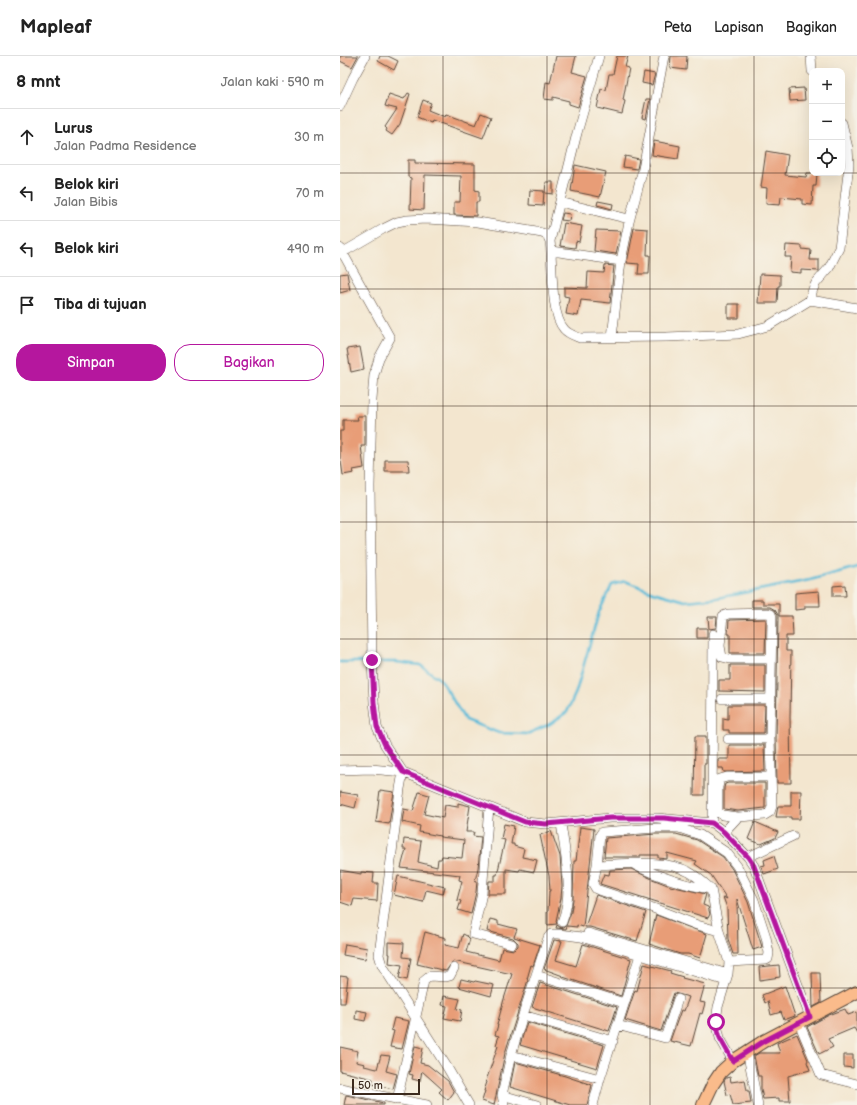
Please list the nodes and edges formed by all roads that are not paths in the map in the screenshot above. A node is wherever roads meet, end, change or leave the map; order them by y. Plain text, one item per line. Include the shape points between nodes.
1 (365, 56) edge
2 (599, 56) edge
3 (664, 56) edge
4 (811, 56) edge
5 (812, 68) edge
6 (340, 106) edge
7 (845, 136) edge
8 (560, 202) junction
9 (629, 219) junction
10 (551, 246) junction
11 (341, 252) edge
12 (621, 261) junction
13 (810, 300) junction
14 (857, 308) edge
15 (612, 337) junction
16 (713, 634) dead end
17 (771, 659) junction
18 (722, 698) dead end
19 (771, 699) junction
20 (728, 739) dead end
21 (770, 739) junction
22 (340, 770) edge
23 (403, 772) junction
24 (771, 777) junction
25 (490, 808) junction
26 (738, 817) junction
27 (561, 823) junction
28 (712, 823) junction
29 (724, 832) junction
30 (793, 836) dead end
31 (748, 857) junction
32 (597, 865) junction
33 (562, 922) dead end
34 (719, 931) junction
35 (512, 944) dead end
36 (641, 952) junction
37 (729, 962) junction
38 (454, 968) dead end
39 (536, 975) junction
40 (727, 977) junction
41 (857, 992) edge
42 (678, 999) dead end
43 (624, 1003) junction
44 (523, 1014) junction
45 (415, 1019) junction
46 (805, 1020) junction
47 (618, 1025) junction
48 (612, 1041) junction
49 (747, 1051) junction
50 (511, 1055) junction
51 (733, 1061) junction
52 (600, 1079) junction
53 (857, 1084) edge
54 (340, 1088) edge
55 (502, 1095) junction
56 (398, 1100) junction
57 (427, 1105) edge
58 (469, 1105) edge
59 (504, 1105) edge
60 (538, 1105) edge
61 (593, 1105) edge
62 (703, 1105) edge
63 (758, 1105) edge

1 - 6 street
2 - 8 street
3 - 9 street via 643,169
4 - 5 street
7 - 13 street via 849,165 839,248 829,268 816,283
8 - 9 street
8 - 10 street
9 - 12 street
10 - 11 street via 547,235 542,233 478,222 426,219 397,222
10 - 12 street
10 - 15 street via 553,293 558,318 564,329 580,338
11 - 23 street via 390,338 374,375 372,400 372,673 377,727 385,745
12 - 15 street
13 - 14 street
13 - 15 street via 768,326 738,334
16 - 28 street
17 - 17 street via 770,614 723,616 720,646 722,656 730,659
17 - 19 street
18 - 19 street
19 - 21 street
20 - 21 street
21 - 24 street
22 - 23 street
23 - 25 street
23 - 45 street via 379,955 382,965
24 - 26 street via 772,806 768,814
24 - 26 street via 720,779 718,812
25 - 27 street via 525,822
25 - 35 street via 482,893 473,934
26 - 29 street
27 - 28 street via 610,818 664,818
27 - 33 street via 568,878 566,913
28 - 29 street
29 - 31 street
30 - 31 street
31 - 46 street via 754,866
32 - 34 street via 593,884 599,890
32 - 34 street via 634,864 647,871 699,888 711,889
32 - 37 street via 600,835 604,831 679,828 700,836 727,853 737,866 754,900 769,953 766,960
34 - 37 street
36 - 39 street via 583,932 581,937 551,934
36 - 40 street
36 - 43 street
37 - 40 street
38 - 45 street via 446,978 430,976 424,980
39 - 43 street
39 - 44 street
40 - 51 street via 716,1022 720,1038
41 - 46 main road
42 - 47 street via 664,1038
43 - 47 street
44 - 48 street
44 - 50 street
45 - 56 street
45 - 58 street
46 - 49 main road
46 - 53 street via 821,1075
47 - 48 street
48 - 52 street
49 - 51 main road
49 - 63 street
50 - 52 street
50 - 55 street
51 - 62 main road via 721,1072
52 - 61 street
54 - 56 street
55 - 59 street
55 - 60 street
56 - 57 street

